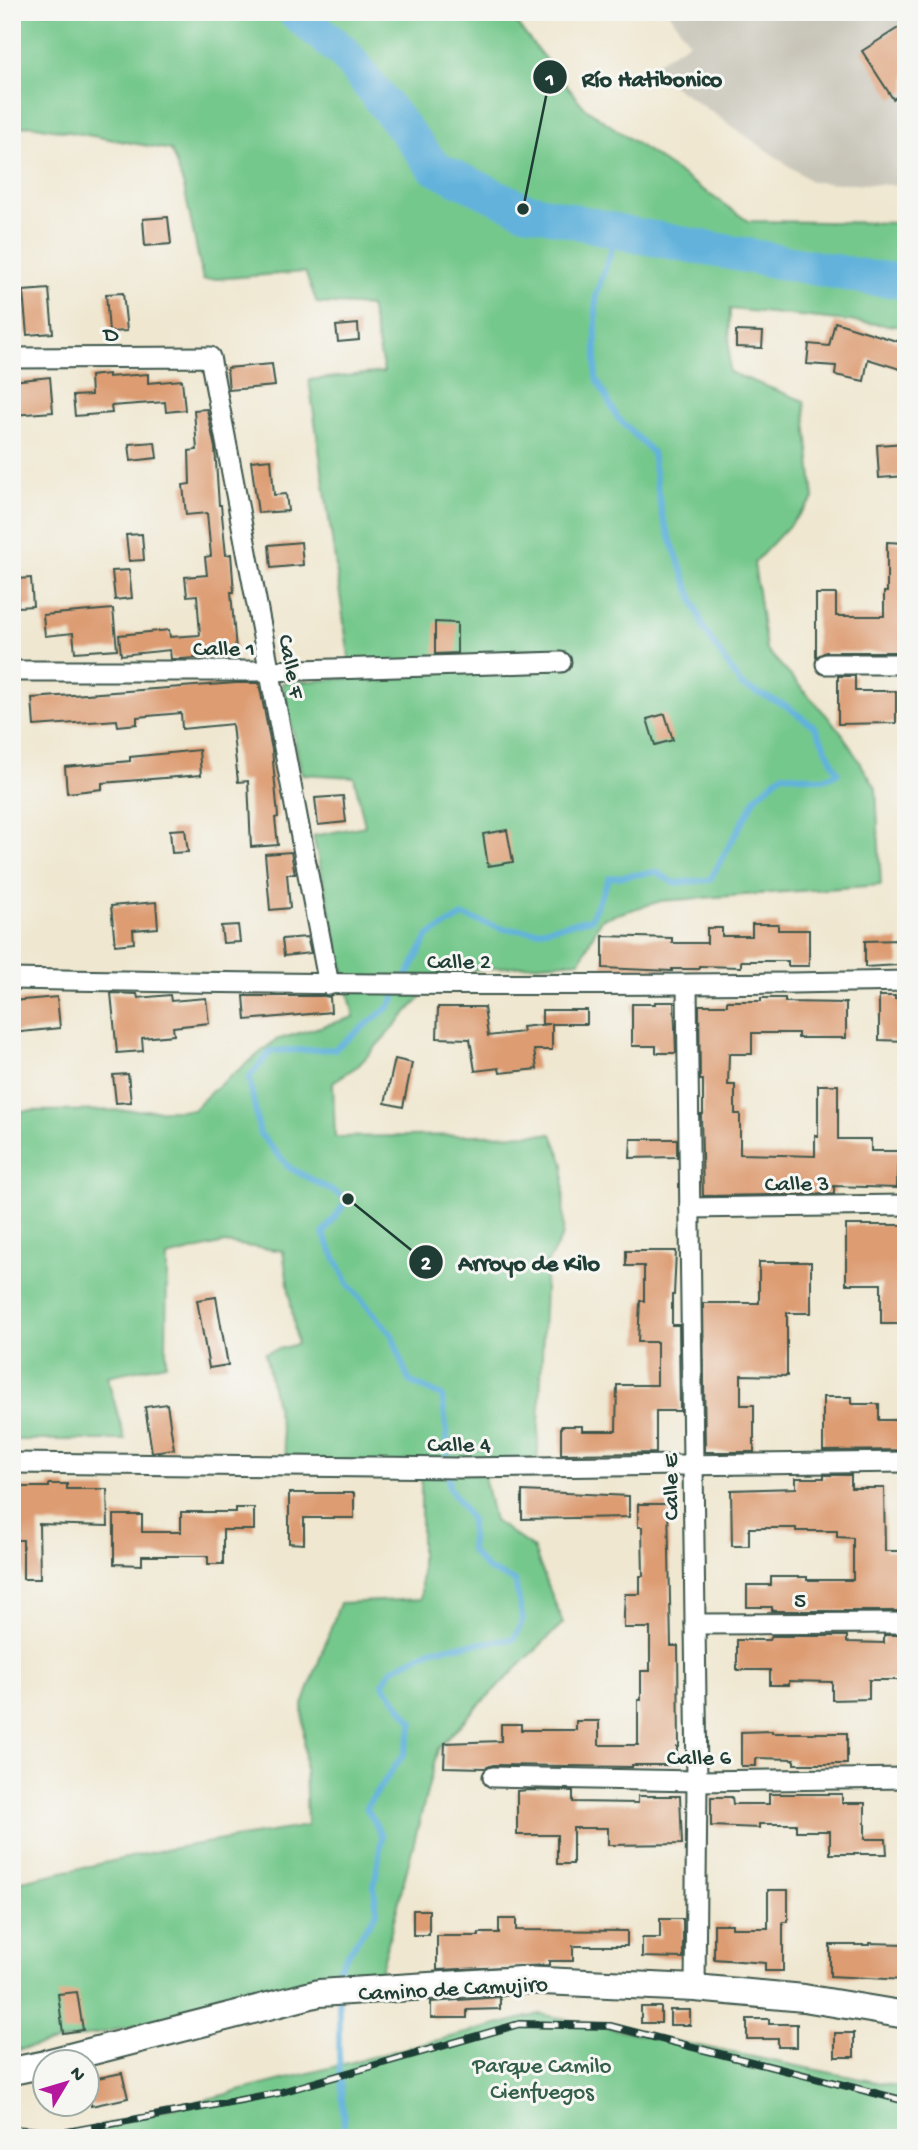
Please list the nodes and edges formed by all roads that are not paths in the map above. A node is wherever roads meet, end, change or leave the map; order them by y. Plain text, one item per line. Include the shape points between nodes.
1 (210, 356) joint
2 (12, 358) edge
3 (561, 662) dead end
4 (826, 664) dead end
5 (906, 664) edge
6 (12, 671) edge
7 (269, 671) junction
8 (12, 979) edge
9 (906, 981) edge
10 (329, 985) junction
11 (687, 986) junction
12 (906, 1205) edge
13 (690, 1208) junction
14 (906, 1462) edge
15 (12, 1463) edge
16 (693, 1466) junction
17 (906, 1623) edge
18 (695, 1624) junction
19 (493, 1777) dead end
20 (906, 1778) edge
21 (696, 1781) junction
22 (695, 1989) junction
23 (906, 2015) edge
24 (102, 2049) edge
25 (32, 2067) edge
26 (12, 2071) edge

1 - 2 street, D
1 - 7 street, Calle F
3 - 7 street, Calle 1
4 - 5 street
6 - 7 street, Calle 1
7 - 10 street, Calle F
8 - 10 street, Calle 2
9 - 11 street, Calle 2
10 - 11 street, Calle 2
11 - 13 street, Calle E
12 - 13 street, Calle 3
13 - 16 street, Calle E
14 - 16 street, Calle 4
15 - 16 street, Calle 4
16 - 18 street, Calle E
17 - 18 street, 5
18 - 21 street, Calle E
19 - 21 street, Calle 6
20 - 21 street, Calle 6
21 - 22 street, Calle E
22 - 23 street, Camino de Camujiro via 804,1998
22 - 24 street, Camino de Camujiro via 521,1980 319,1993
25 - 26 street, Camino de Camujiro

